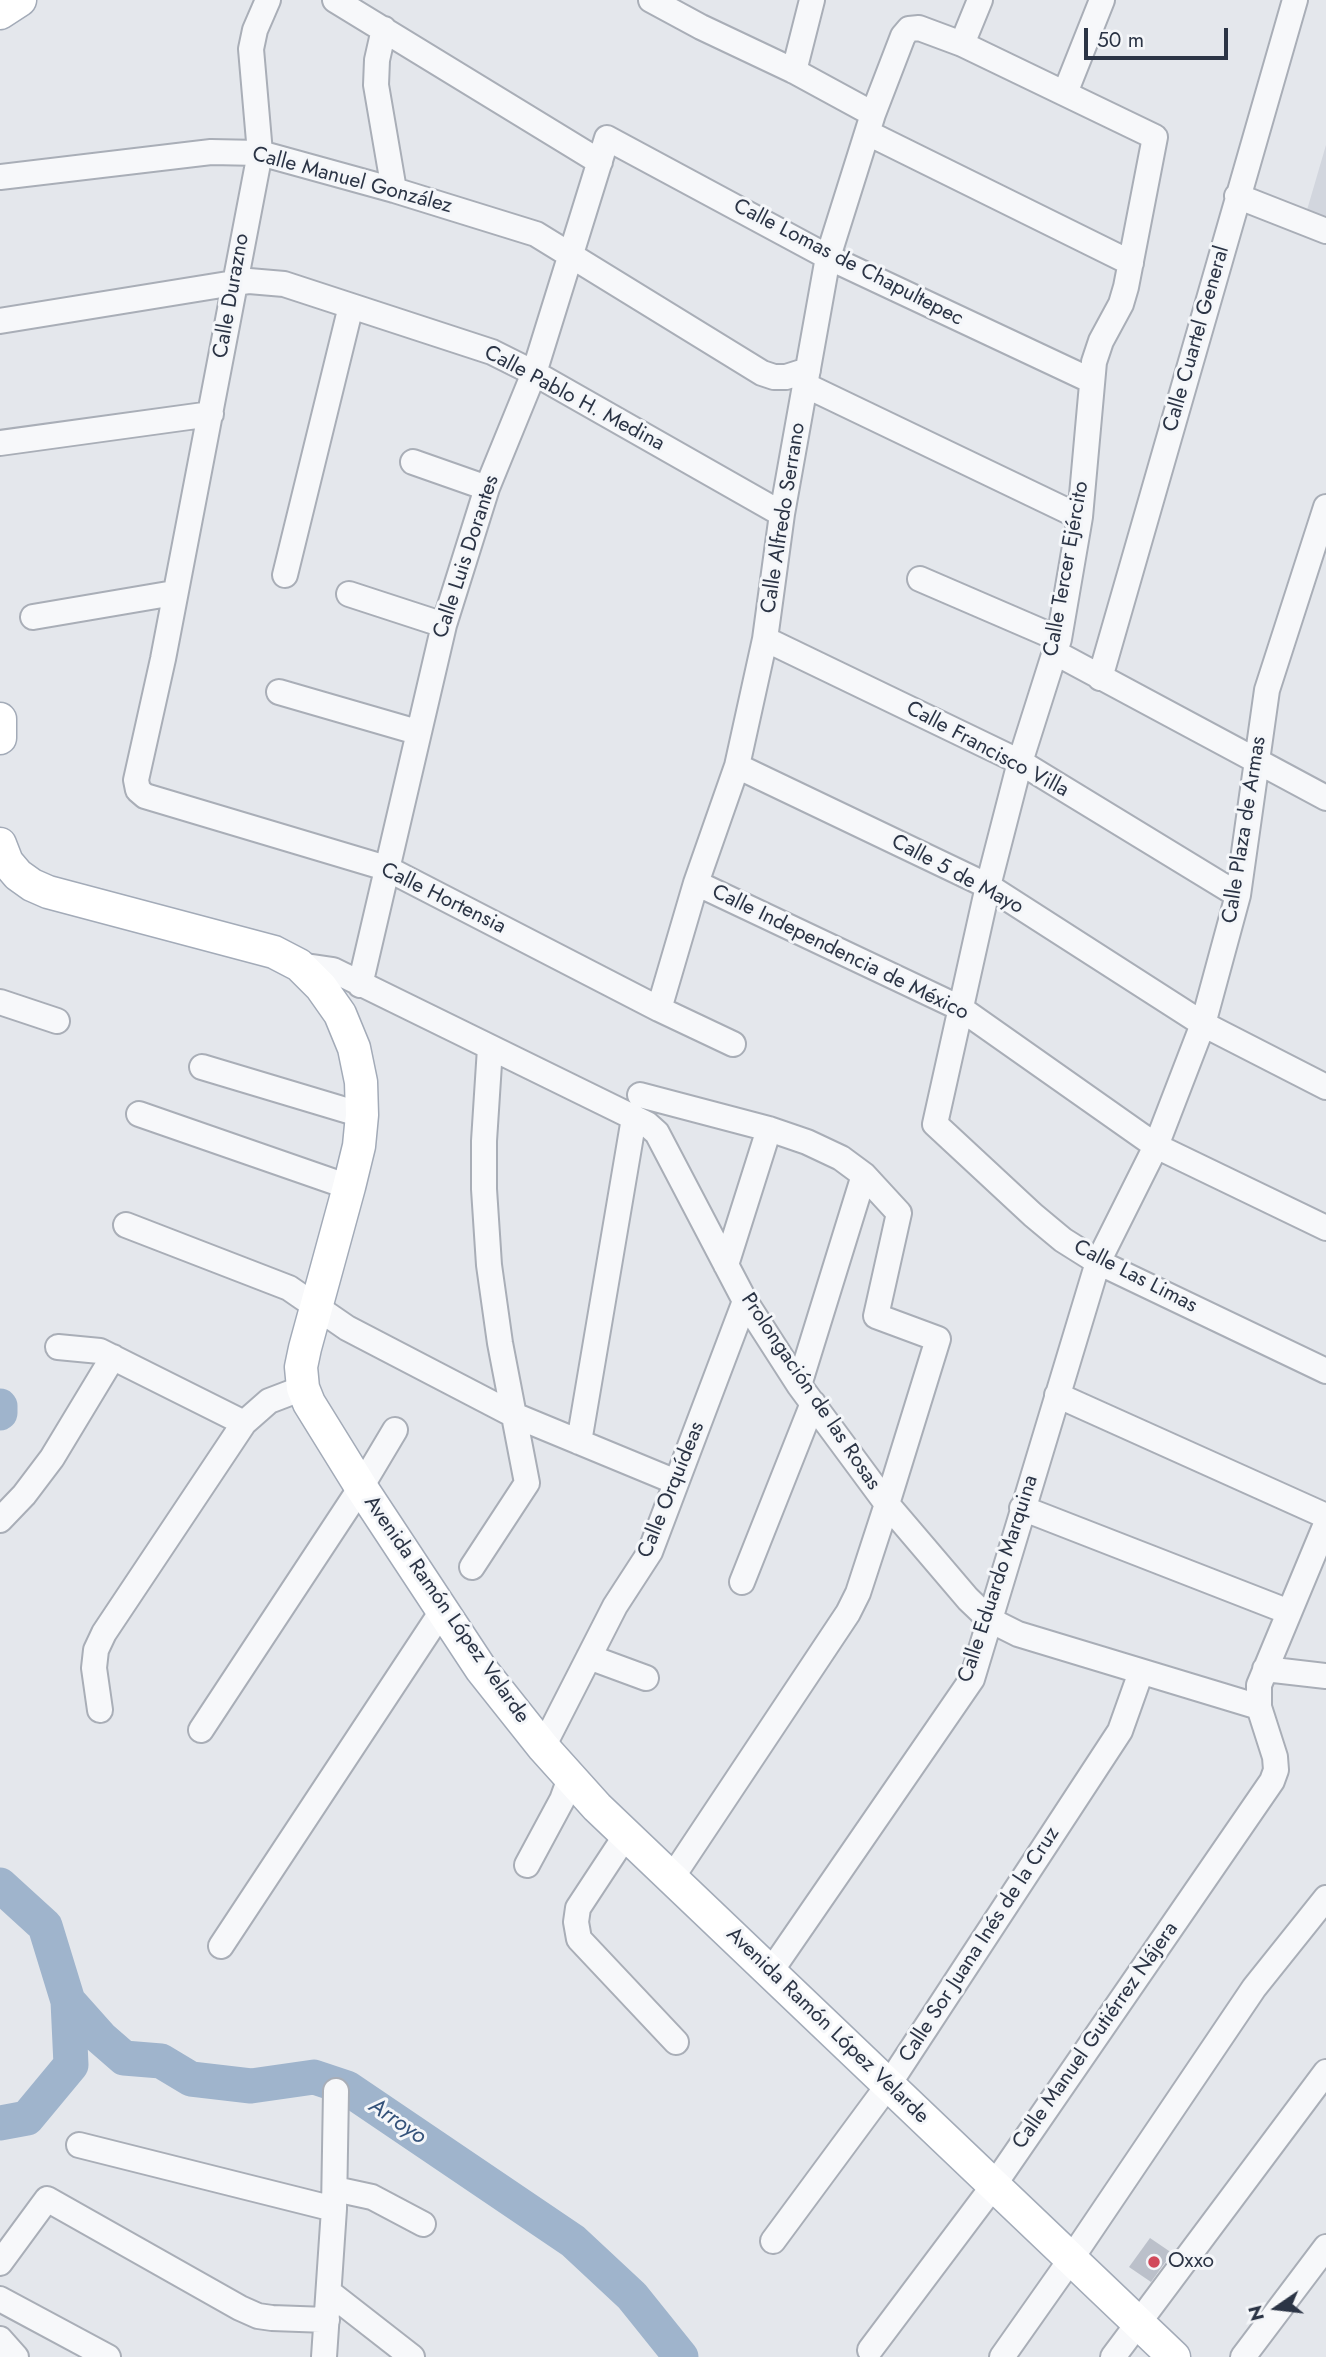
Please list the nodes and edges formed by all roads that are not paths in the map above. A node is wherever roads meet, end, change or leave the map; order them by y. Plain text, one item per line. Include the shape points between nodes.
1 (20, 0) edge
2 (268, 0) edge
3 (335, 0) edge
4 (651, 0) edge
5 (812, 0) edge
6 (980, 0) edge
7 (1102, 0) edge
8 (1295, 0) edge
9 (0, 13) edge
10 (384, 29) junction
11 (962, 44) junction
12 (794, 71) junction
13 (1065, 93) junction
14 (871, 123) junction
15 (607, 138) joint
16 (260, 153) junction
17 (600, 162) junction
18 (0, 177) edge
19 (394, 190) junction
20 (1237, 196) junction
21 (1326, 231) edge
22 (571, 254) junction
23 (828, 257) junction
24 (1131, 263) junction
25 (234, 283) junction
26 (351, 306) junction
27 (0, 321) edge
28 (534, 373) junction
29 (807, 378) junction
30 (1092, 381) junction
31 (211, 414) junction
32 (0, 443) edge
33 (413, 462) dead end
34 (487, 488) junction
35 (1325, 512) edge
36 (782, 514) junction
37 (1080, 517) junction
38 (285, 575) dead end
39 (920, 579) dead end
40 (174, 593) junction
41 (349, 594) dead end
42 (33, 617) dead end
43 (444, 625) junction
44 (765, 639) junction
45 (1057, 646) junction
46 (1100, 678) junction
47 (279, 692) dead end
48 (0, 719) edge
49 (417, 732) junction
50 (0, 738) edge
51 (1020, 762) junction
52 (1258, 762) junction
53 (737, 766) junction
54 (138, 790) joint
55 (1326, 798) edge
56 (2, 860) edge
57 (386, 868) junction
58 (696, 883) junction
59 (988, 886) junction
60 (1238, 895) junction
61 (299, 965) junction
62 (360, 985) junction
63 (0, 1002) edge
64 (960, 1008) junction
65 (659, 1009) junction
66 (57, 1021) dead end
67 (1203, 1024) junction
68 (733, 1044) dead end
69 (490, 1048) junction
70 (202, 1067) dead end
71 (1326, 1087) edge
72 (637, 1107) junction
73 (139, 1114) dead end
74 (362, 1115) junction
75 (935, 1124) joint
76 (769, 1129) junction
77 (1156, 1146) junction
78 (864, 1175) junction
79 (349, 1187) junction
80 (126, 1225) dead end
81 (1326, 1228) edge
82 (1098, 1262) junction
83 (726, 1265) junction
84 (745, 1301) junction
85 (318, 1308) junction
86 (58, 1347) dead end
87 (113, 1357) junction
88 (1326, 1371) edge
89 (303, 1388) junction
90 (806, 1394) junction
91 (1057, 1395) junction
92 (514, 1415) junction
93 (244, 1423) junction
94 (395, 1430) dead end
95 (579, 1442) junction
96 (676, 1482) junction
97 (361, 1487) junction
98 (887, 1504) junction
99 (1022, 1508) junction
100 (0, 1520) edge
101 (1325, 1527) edge
102 (472, 1567) dead end
103 (742, 1582) dead end
104 (442, 1611) junction
105 (1289, 1612) junction
106 (990, 1620) junction
107 (589, 1657) junction
108 (1265, 1669) junction
109 (1142, 1672) junction
110 (1326, 1675) edge
111 (646, 1678) dead end
112 (1259, 1707) junction
113 (100, 1710) dead end
114 (201, 1730) dead end
115 (543, 1747) junction
116 (570, 1778) junction
117 (626, 1835) junction
118 (527, 1865) dead end
119 (671, 1879) junction
120 (1326, 1898) edge
121 (221, 1946) dead end
122 (771, 1971) junction
123 (677, 2042) dead end
124 (1326, 2072) edge
125 (889, 2084) junction
126 (336, 2091) dead end
127 (79, 2145) dead end
128 (993, 2185) junction
129 (335, 2199) junction
130 (422, 2224) dead end
131 (773, 2241) dead end
132 (1326, 2247) edge
133 (1071, 2259) junction
134 (0, 2263) edge
135 (330, 2294) junction
136 (0, 2299) edge
137 (327, 2320) junction
138 (1138, 2322) junction
139 (0, 2339) edge
140 (870, 2350) dead end
141 (16, 2357) edge
142 (108, 2357) edge
143 (324, 2357) edge
144 (412, 2357) edge
145 (1002, 2357) edge
146 (1113, 2357) edge
147 (1174, 2357) edge
148 (1243, 2357) edge

1 - 9 main road
2 - 16 street, Calle Durazno via 251,49
3 - 10 street
4 - 12 street
5 - 12 street
6 - 11 street
7 - 13 street
8 - 20 street, Calle Cuartel General
10 - 17 street
10 - 19 street via 376,85
11 - 13 street
11 - 14 street, Calle Alfredo Serrano via 909,29
12 - 14 street
13 - 24 street, Calle Tercer Ejército via 1155,136
14 - 23 street, Calle Alfredo Serrano
14 - 24 street
15 - 17 street, Calle Luis Dorantes
15 - 23 street, Calle Lomas de Chapultepec
16 - 18 street, Calle Manuel González via 211,152
16 - 19 street, Calle Manuel González
16 - 25 street, Calle Durazno
17 - 22 street, Calle Luis Dorantes
19 - 22 street, Calle Manuel González via 536,234
20 - 21 street
20 - 46 street, Calle Cuartel General
22 - 28 street, Calle Luis Dorantes
22 - 29 street, Calle Manuel González via 762,373
23 - 29 street, Calle Alfredo Serrano
23 - 30 street, Calle Lomas de Chapultepec
24 - 30 street, Calle Tercer Ejército via 1121,304 1094,362
25 - 26 street, Calle Pablo H. Medina via 285,284
25 - 27 street, Calle Pablo H. Medina
25 - 31 street, Calle Durazno
26 - 28 street, Calle Pablo H. Medina via 473,345
26 - 38 street
28 - 34 street, Calle Luis Dorantes
28 - 36 street, Calle Pablo H. Medina
29 - 36 street, Calle Alfredo Serrano
29 - 37 street
30 - 37 street, Calle Tercer Ejército
31 - 32 street
31 - 40 street, Calle Durazno
33 - 34 street
34 - 43 street, Calle Luis Dorantes
35 - 52 street, Calle Plaza de Armas via 1267,690
36 - 44 street, Calle Alfredo Serrano
37 - 45 street, Calle Tercer Ejército
39 - 45 street
40 - 42 street
40 - 54 street, Calle Durazno via 136,780
41 - 43 street
43 - 49 street, Calle Luis Dorantes
44 - 51 street, Calle Francisco Villa
44 - 53 street, Calle Alfredo Serrano
45 - 46 street
45 - 51 street, Calle Tercer Ejército
46 - 52 street
47 - 49 street
48 - 50 main road
49 - 57 street, Calle Luis Dorantes
51 - 59 street, Calle Tercer Ejército
51 - 60 street, Calle Francisco Villa
52 - 55 street
52 - 60 street, Calle Plaza de Armas
53 - 58 street, Calle Alfredo Serrano
53 - 59 street, Calle 5 de Mayo
54 - 57 street, Calle Hortensia via 145,796
56 - 61 main road via 48,892 274,952
57 - 62 street, Calle Luis Dorantes
57 - 65 street, Calle Hortensia
58 - 64 street, Calle Independencia de México
58 - 65 street, Calle Alfredo Serrano
59 - 64 street, Calle Tercer Ejército
59 - 67 street, Calle 5 de Mayo
60 - 67 street, Calle Plaza de Armas
61 - 62 street, Prolongación de las Rosas via 333,970
61 - 74 main road via 340,1014 354,1048
62 - 69 street, Prolongación de las Rosas
63 - 66 street
64 - 75 street, Calle Tercer Ejército
64 - 77 street, Calle Independencia de México
65 - 68 street, Calle Hortensia
67 - 71 street, Calle 5 de Mayo
67 - 77 street, Calle Plaza de Armas
69 - 72 street, Prolongación de las Rosas
69 - 92 street via 484,1189 489,1265
70 - 74 street
72 - 76 street
72 - 83 street, Prolongación de las Rosas via 664,1144
72 - 95 street
73 - 79 street
74 - 79 main road
75 - 82 street, Calle Las Limas via 1033,1216
76 - 78 street via 841,1158
76 - 83 street
77 - 81 street, Calle Independencia de México
77 - 82 street, Calle Plaza de Armas
78 - 90 street
78 - 98 street via 899,1213 876,1316 938,1339
79 - 85 main road
80 - 85 street via 289,1288
82 - 88 street, Calle Las Limas
82 - 91 street, Calle Eduardo Marquina
83 - 84 street, Prolongación de las Rosas
84 - 90 street, Prolongación de las Rosas
84 - 96 street, Calle Orquídeas
85 - 89 main road via 301,1367
85 - 92 street via 347,1328
86 - 87 street
87 - 93 street
87 - 100 street via 52,1458
89 - 93 street via 269,1401
89 - 97 main road, Avenida Ramón López Velarde
90 - 98 street, Prolongación de las Rosas
90 - 103 street
91 - 99 street, Calle Eduardo Marquina
91 - 101 street
92 - 95 street
92 - 102 street via 527,1483
93 - 113 street via 104,1633 94,1668
94 - 97 street
95 - 96 street
96 - 107 street, Calle Orquídeas via 650,1552
97 - 104 main road, Avenida Ramón López Velarde
97 - 114 street
98 - 106 street, Prolongación de las Rosas
98 - 119 street via 848,1613
99 - 105 street
99 - 106 street, Calle Eduardo Marquina
101 - 105 street
104 - 115 main road, Avenida Ramón López Velarde
104 - 121 street
105 - 108 street
106 - 109 street, Prolongación de las Rosas via 1018,1634
106 - 122 street, Calle Eduardo Marquina via 972,1679
107 - 111 street
107 - 115 street, Calle Orquídeas
108 - 110 street
108 - 112 street
109 - 112 street, Prolongación de las Rosas
109 - 125 street, Calle Sor Juana Inés de la Cruz via 1119,1731
112 - 128 street, Calle Manuel Gutiérrez Nájera via 1275,1757 1272,1781
115 - 116 main road, Avenida Ramón López Velarde
116 - 117 main road, Avenida Ramón López Velarde
116 - 118 street
117 - 119 main road, Avenida Ramón López Velarde
117 - 123 street via 578,1908 579,1939
119 - 122 main road, Avenida Ramón López Velarde
120 - 133 street via 1254,1988
122 - 125 main road, Avenida Ramón López Velarde
124 - 138 street
125 - 128 main road, Avenida Ramón López Velarde
125 - 131 street, Calle Sor Juana Inés de la Cruz
126 - 129 street
127 - 129 street
128 - 133 main road, Avenida Ramón López Velarde
128 - 140 street, Calle Manuel Gutiérrez Nájera
129 - 130 street via 372,2197
129 - 135 street
132 - 148 street
133 - 138 main road, Avenida Ramón López Velarde
133 - 145 street
134 - 137 street via 47,2199 258,2316
135 - 137 street
135 - 144 street
136 - 142 street
137 - 143 street
138 - 146 street
138 - 147 main road, Avenida Ramón López Velarde
139 - 141 street

